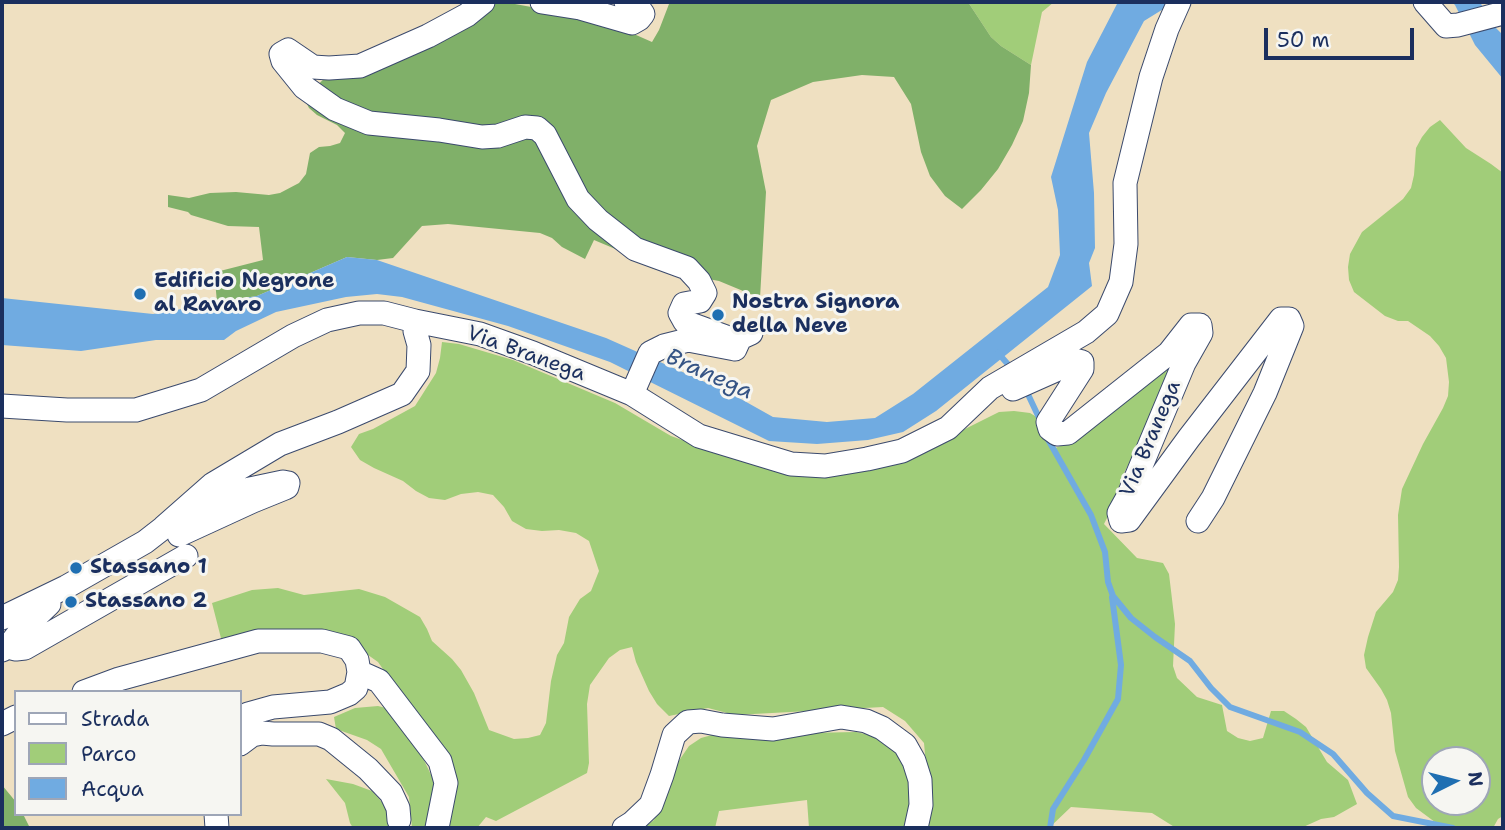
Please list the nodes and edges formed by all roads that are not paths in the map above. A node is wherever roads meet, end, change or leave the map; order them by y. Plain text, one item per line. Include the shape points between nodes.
1 (483, 2) edge
2 (542, 2) edge
3 (626, 2) edge
4 (1179, 2) edge
5 (1425, 2) edge
6 (1503, 13) edge
7 (415, 321) junction
8 (634, 388) junction
9 (990, 388) junction
10 (2, 406) edge
11 (284, 468) dead end
12 (231, 494) junction
13 (1198, 521) dead end
14 (176, 540) junction
15 (49, 596) junction
16 (2, 618) edge
17 (5, 649) edge
18 (359, 672) junction
19 (89, 690) edge
20 (242, 718) edge
21 (242, 742) edge
22 (400, 820) dead end
23 (437, 828) edge
24 (624, 828) edge
25 (916, 828) edge

1 - 8 street via 428,36 360,66 313,67 288,50 281,54 304,87 335,109 369,123 482,137 537,128 578,199 598,220 635,249 687,268 705,293 700,301 684,304 680,313 685,322 743,341 688,340 664,346 650,353
2 - 3 street via 632,23 643,14
4 - 9 street, Via Branega via 1151,77 1125,183 1121,282 1107,314 1086,332
5 - 6 street via 1446,26
7 - 8 street, Via Branega via 480,334
7 - 10 street, Via Branega via 384,313 327,320 201,390 136,410
7 - 14 street via 418,371 402,394 280,444 213,484
8 - 9 street, Via Branega via 699,436 791,464 825,466 902,451 948,428
9 - 13 street, Via Branega via 1018,388 1074,360 1082,362 1083,369 1048,422 1057,434 1068,433 1169,352 1191,325 1200,325 1202,333 1172,387 1119,513 1121,521 1129,520 1281,320 1289,319 1292,326 1265,393
11 - 12 street via 251,479
12 - 14 street via 184,522
12 - 14 street via 288,483
14 - 15 street via 145,542
14 - 17 street via 25,648
15 - 16 street
15 - 17 street via 48,607
18 - 19 street via 349,648 322,641 258,641
18 - 20 street via 356,688 330,702 273,707
18 - 23 street via 379,681 440,761 446,783
21 - 22 street via 262,733 319,734 331,739 391,793
24 - 25 street via 650,805 674,735 688,722 773,729 841,717 883,728 905,745 920,780

